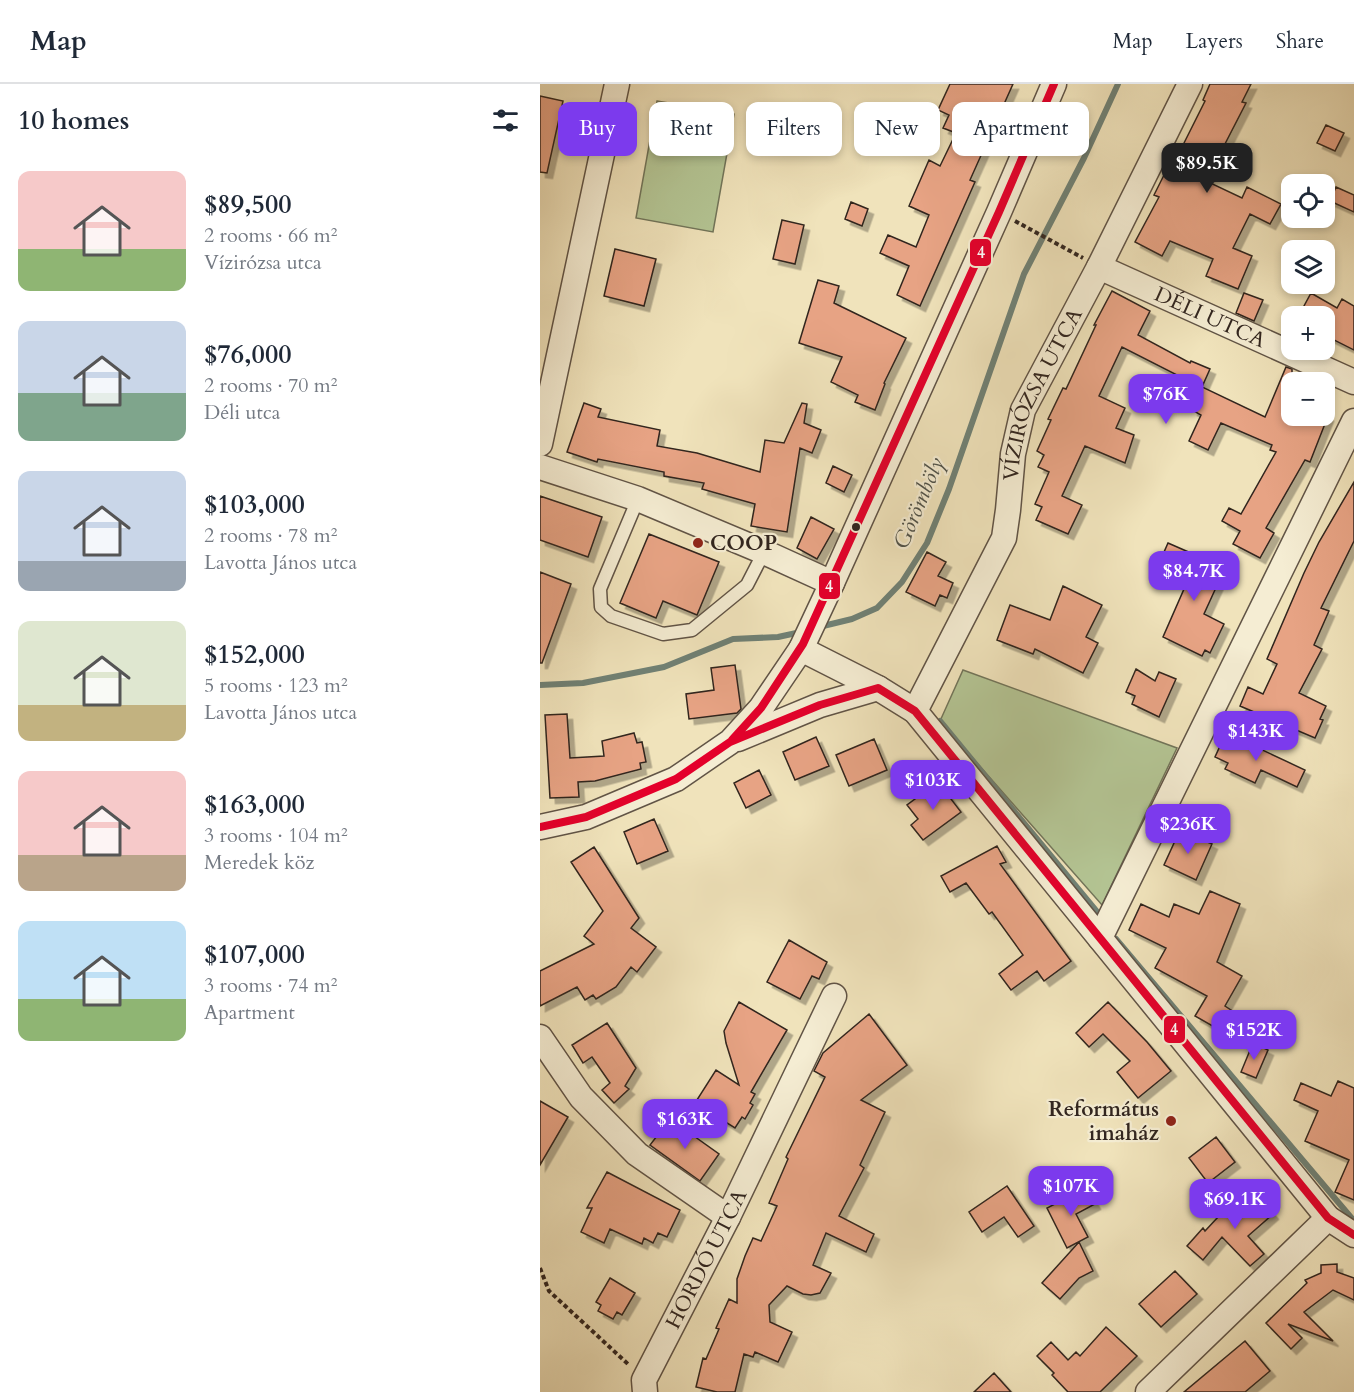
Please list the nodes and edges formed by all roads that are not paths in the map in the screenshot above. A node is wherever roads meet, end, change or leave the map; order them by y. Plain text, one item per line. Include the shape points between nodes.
1 (617, 84) edge
2 (1054, 84) edge
3 (1190, 84) edge
4 (1099, 267) junction
5 (1354, 382) edge
6 (1354, 421) edge
7 (540, 444) edge
8 (540, 467) edge
9 (638, 499) junction
10 (764, 552) junction
11 (832, 583) junction
12 (802, 647) junction
13 (878, 688) junction
14 (915, 711) junction
15 (730, 742) junction
16 (540, 827) edge
17 (1100, 938) junction
18 (834, 996) dead end
19 (540, 1037) edge
20 (728, 1217) junction
21 (1328, 1218) junction
22 (1354, 1236) edge
23 (645, 1386) edge
24 (1148, 1392) edge

1 - 7 street
2 - 11 street
3 - 4 street, VÍZIRÓZSA UTCA
4 - 5 street, DÉLI UTCA
4 - 14 street, VÍZIRÓZSA UTCA via 1023,410 1013,454 1004,538
6 - 17 street
8 - 9 street
9 - 10 street
9 - 10 lane via 600,589 601,607 611,616 663,634 692,630 747,585
10 - 11 street
11 - 12 street
12 - 13 street
12 - 15 street via 761,708
13 - 14 street
13 - 15 street via 820,705
14 - 17 street
15 - 16 street via 676,779 586,816
17 - 21 street
18 - 20 street, HORDÓ UTCA
19 - 20 street via 581,1097 637,1154
20 - 23 street, HORDÓ UTCA
21 - 22 street
21 - 24 street

